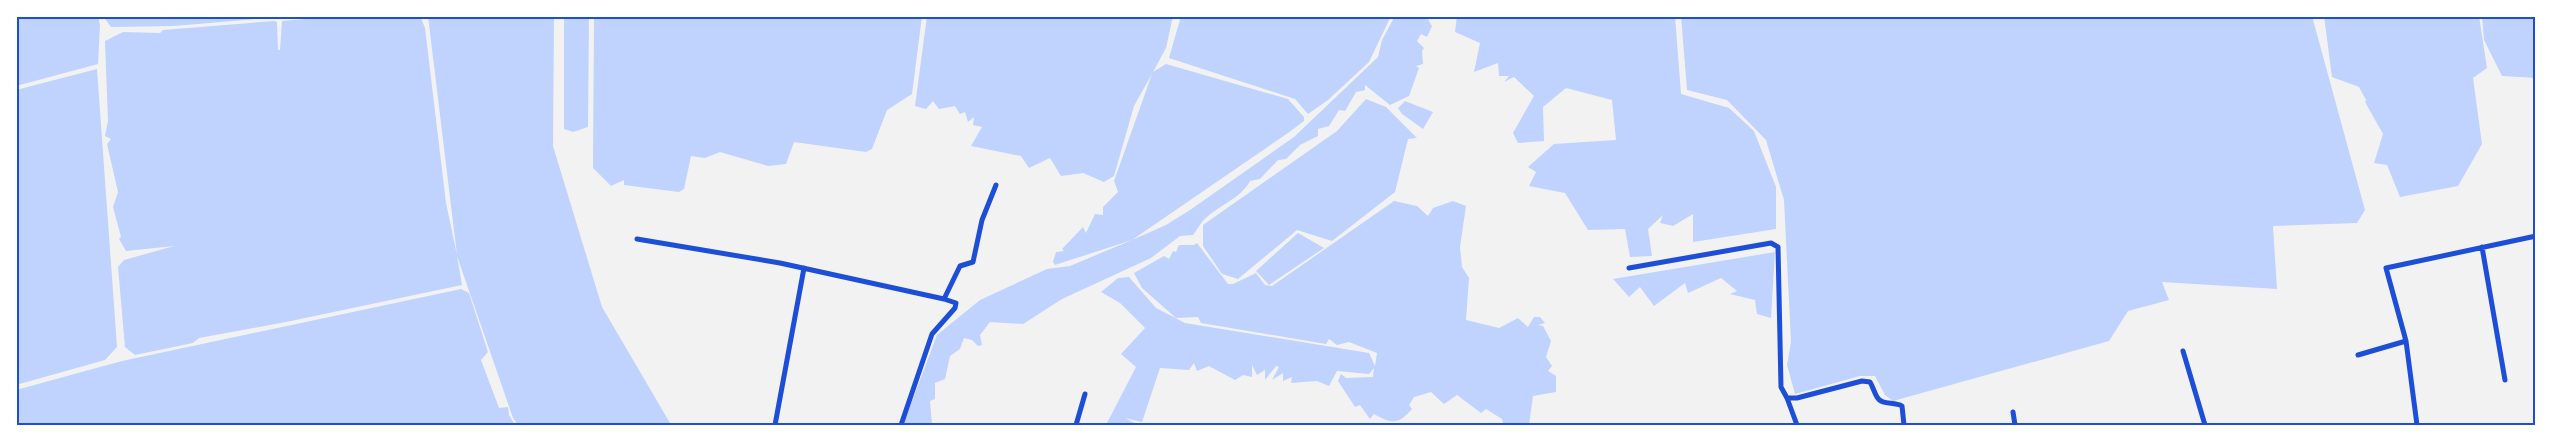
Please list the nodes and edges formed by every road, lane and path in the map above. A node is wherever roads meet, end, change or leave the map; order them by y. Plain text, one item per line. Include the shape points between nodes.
1 (996, 185) dead end
2 (2536, 236) edge
3 (638, 239) dead end
4 (2482, 248) junction
5 (804, 268) junction
6 (1629, 268) dead end
7 (944, 299) junction
8 (2406, 341) junction
9 (2183, 351) dead end
10 (2358, 355) dead end
11 (2504, 380) dead end
12 (1085, 394) dead end
13 (1788, 398) junction
14 (2013, 412) dead end
15 (775, 425) edge
16 (901, 425) edge
17 (1076, 425) edge
18 (1797, 425) edge
19 (1904, 425) edge
20 (2015, 425) edge
21 (2205, 425) edge
22 (2417, 425) edge

1 - 7 street via 982,220 973,262 960,266
2 - 4 street
3 - 5 street
4 - 8 street via 2386,268
4 - 11 street
5 - 7 street
5 - 15 street
6 - 13 street via 1771,244 1778,247 1781,387
7 - 16 street via 956,304 955,308 932,334
8 - 10 street
8 - 22 street
9 - 21 street
12 - 17 street
13 - 18 street
13 - 19 street via 1862,381 1870,382 1877,398 1884,403 1895,402 1902,406
14 - 20 street

